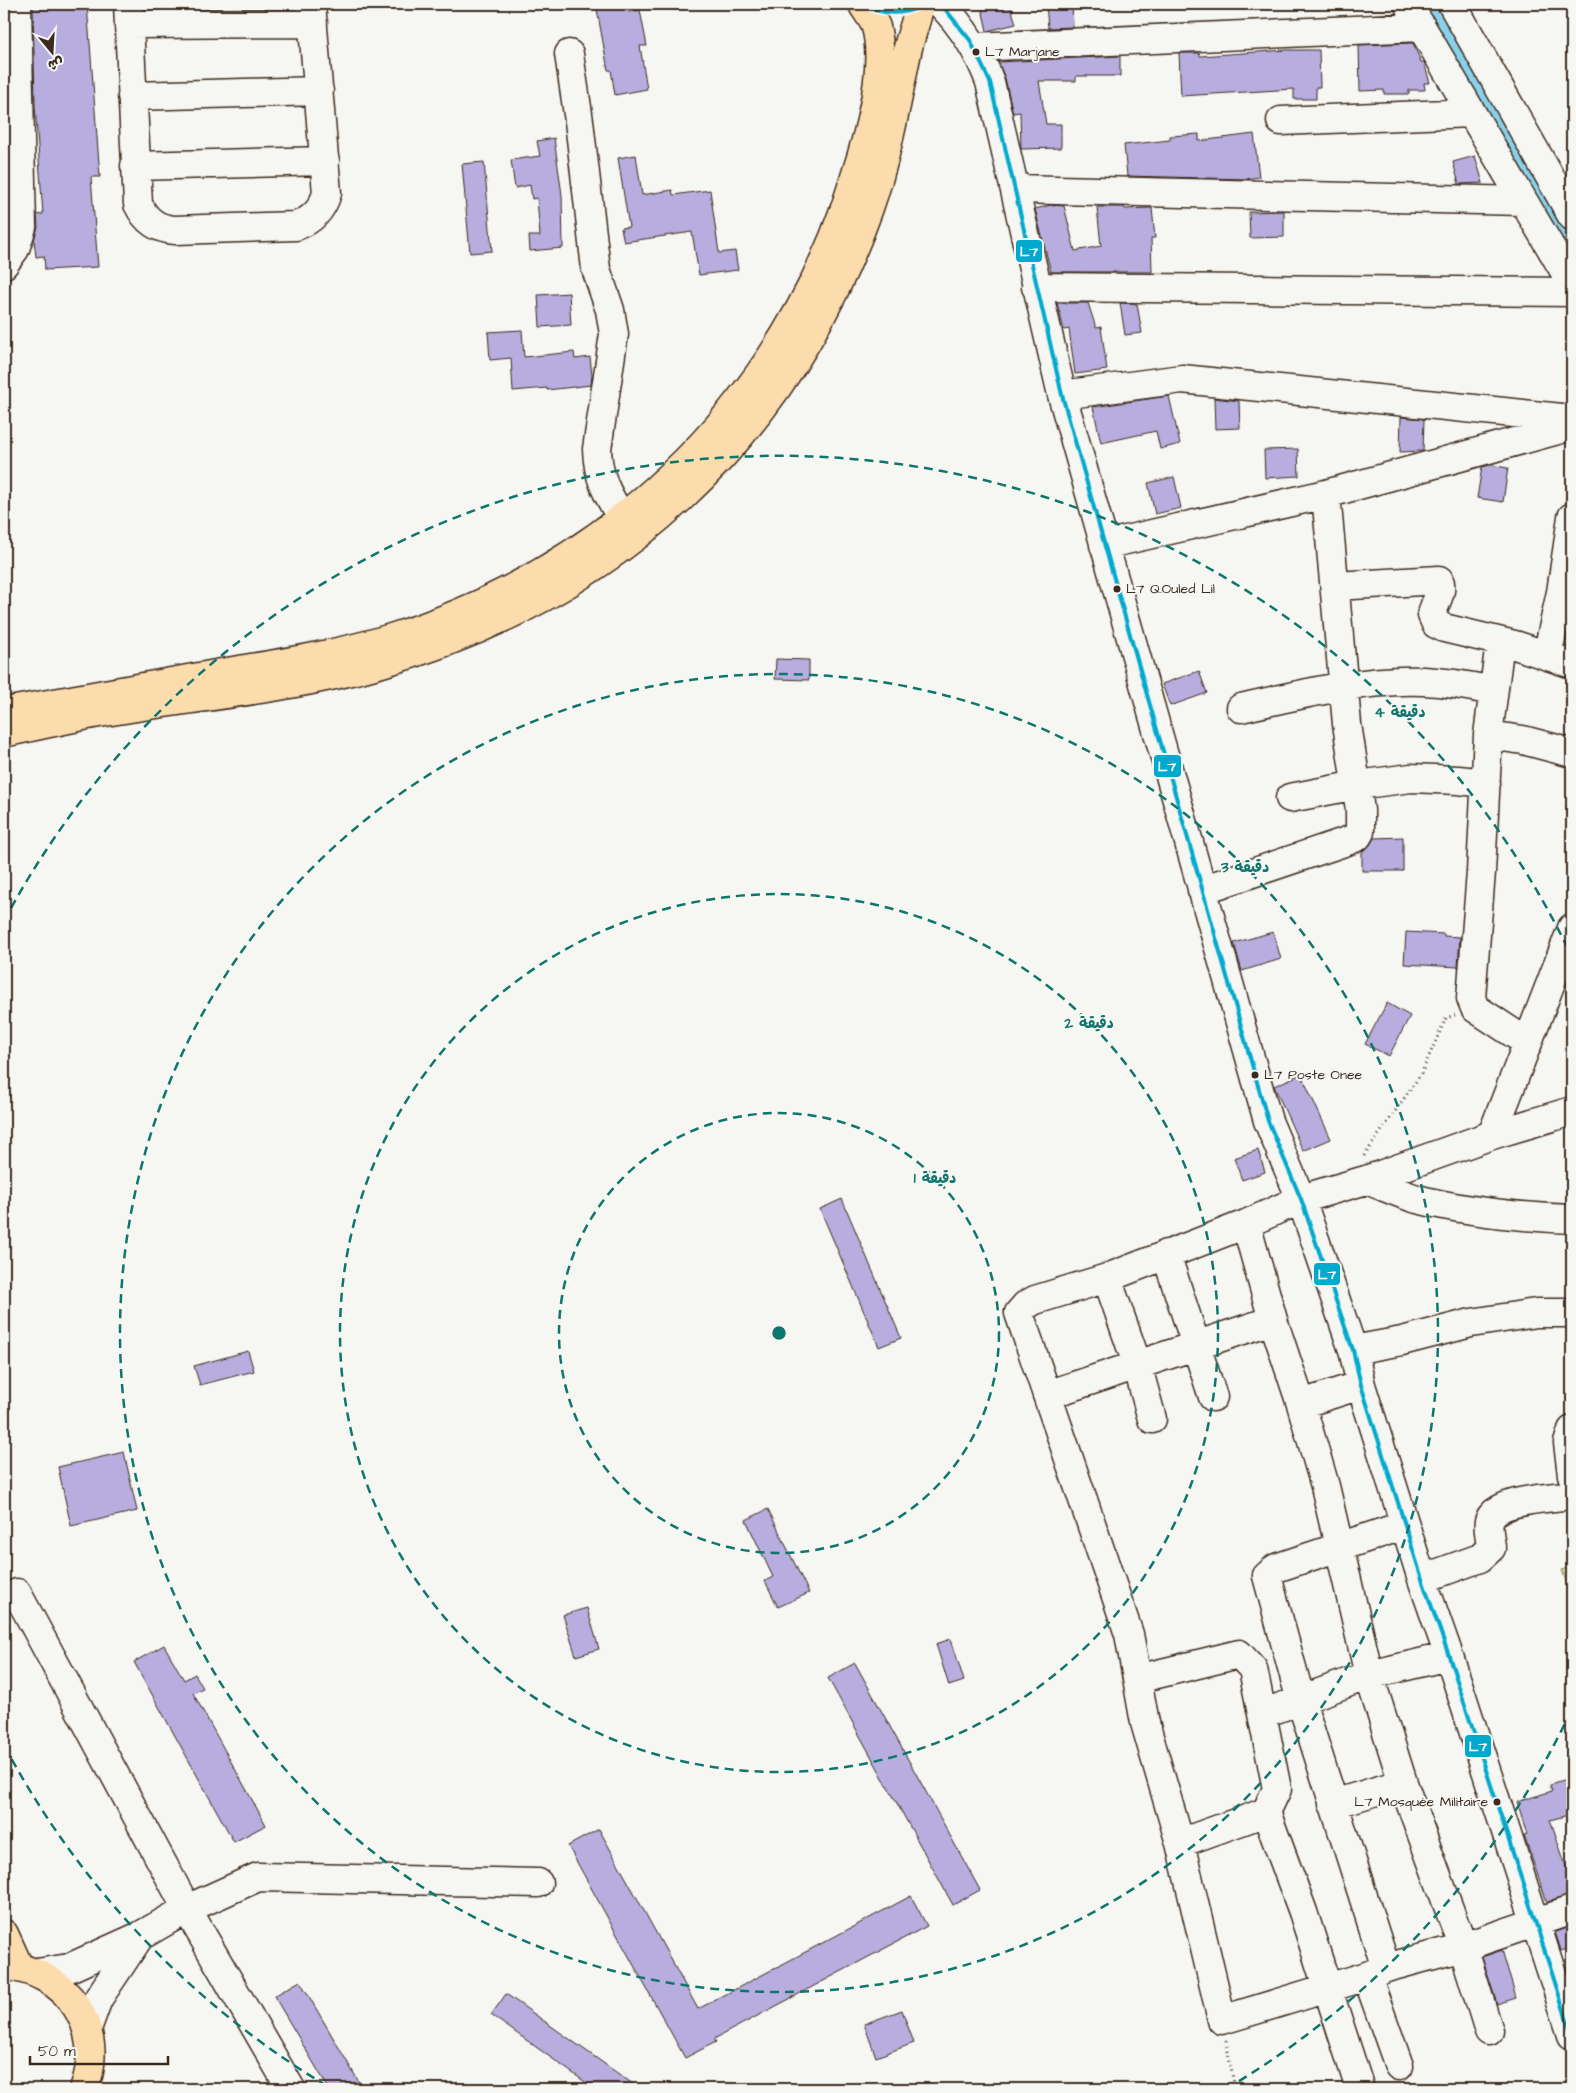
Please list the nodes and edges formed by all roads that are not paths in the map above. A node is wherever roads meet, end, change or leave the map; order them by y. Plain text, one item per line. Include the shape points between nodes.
1 (17, 4) edge
2 (862, 4) edge
3 (1452, 4) edge
4 (928, 5) edge
5 (312, 13) edge
6 (129, 14) edge
7 (1414, 15) edge
8 (974, 47) junction
9 (570, 54) dead end
10 (319, 91) junction
11 (132, 96) junction
12 (1471, 113) junction
13 (1281, 121) dead end
14 (325, 161) junction
15 (135, 166) junction
16 (1015, 189) junction
17 (1522, 201) junction
18 (1572, 216) edge
19 (4, 264) edge
20 (1572, 284) edge
21 (1036, 288) junction
22 (1572, 292) edge
23 (1062, 395) junction
24 (1572, 419) edge
25 (1572, 426) edge
26 (1326, 494) junction
27 (1572, 517) edge
28 (622, 518) junction
29 (1104, 545) junction
30 (1335, 586) junction
31 (1500, 642) junction
32 (1546, 656) junction
33 (1572, 664) edge
34 (1344, 687) junction
35 (1492, 691) junction
36 (1241, 708) dead end
37 (4, 712) edge
38 (4, 733) edge
39 (1488, 735) junction
40 (1572, 753) edge
41 (1486, 783) junction
42 (1357, 785) junction
43 (1290, 798) dead end
44 (1202, 890) junction
45 (1572, 928) edge
46 (1528, 1043) junction
47 (1572, 1111) edge
48 (1492, 1135) junction
49 (1355, 1183) junction
50 (1301, 1199) junction
51 (1572, 1219) edge
52 (1246, 1224) junction
53 (1166, 1254) junction
54 (1107, 1278) junction
55 (1572, 1313) edge
56 (1273, 1320) junction
57 (1196, 1345) junction
58 (1353, 1350) junction
59 (1137, 1364) junction
60 (1361, 1385) junction
61 (1047, 1395) junction
62 (1213, 1397) dead end
63 (1301, 1404) junction
64 (1152, 1420) dead end
65 (1572, 1430) edge
66 (1572, 1475) edge
67 (1572, 1495) edge
68 (1405, 1525) junction
69 (1339, 1548) junction
70 (1422, 1579) junction
71 (17, 1593) dead end
72 (1449, 1656) junction
73 (1369, 1675) junction
74 (1137, 1679) junction
75 (1301, 1700) junction
76 (1262, 1714) junction
77 (1403, 1783) junction
78 (1334, 1804) junction
79 (1266, 1812) junction
80 (1180, 1843) junction
81 (538, 1883) dead end
82 (187, 1909) junction
83 (1572, 1910) edge
84 (1536, 1921) junction
85 (4, 1934) edge
86 (140, 1936) junction
87 (1463, 1947) junction
88 (20, 1968) edge
89 (1376, 1972) junction
90 (1328, 1988) junction
91 (1567, 2004) edge
92 (88, 2029) junction
93 (1489, 2031) dead end
94 (1572, 2035) edge
95 (1399, 2066) dead end
96 (84, 2089) edge
97 (291, 2089) edge
98 (1360, 2089) edge

1 - 19 street via 22,227 16,249
2 - 4 main road via 890,14
2 - 28 main road via 875,23 879,44 877,88 852,186 815,280 776,350 729,414 675,472
3 - 18 street
4 - 8 street via 962,29
4 - 38 main road via 910,38 881,171 856,241 825,309 787,373 742,433 692,489 634,539 603,562 538,601 460,637 379,664 296,683 98,713
5 - 6 street
5 - 10 street
6 - 11 street
7 - 8 street
7 - 12 street
8 - 16 street via 990,82
9 - 28 street via 596,269 610,310 614,334 597,459 604,490
10 - 11 street
10 - 14 street
11 - 15 street
12 - 13 street
12 - 17 street
14 - 15 street
14 - 15 street via 328,193 320,210 305,222 287,227 174,230 156,226 142,213 136,195
16 - 17 street
16 - 21 street
17 - 20 street
21 - 22 street
21 - 23 street
23 - 24 street via 1182,379
23 - 29 street
25 - 26 street
26 - 29 street
26 - 30 street
27 - 32 street via 1561,592
28 - 37 main road via 519,584 454,615 386,639 317,656
29 - 44 street
30 - 31 street via 1439,580 1441,586 1432,614 1436,624
30 - 34 street
31 - 32 street
31 - 35 street
32 - 33 street
34 - 35 street via 1422,681 1454,683
34 - 36 street
34 - 42 street
35 - 39 street
39 - 40 street
39 - 41 street
41 - 42 street via 1411,778
41 - 46 street via 1472,994 1475,1008
42 - 43 street
42 - 44 street via 1361,824 1357,837
44 - 50 street via 1268,1121
45 - 46 street
46 - 48 street
47 - 48 street
48 - 49 street
49 - 50 street
49 - 51 street via 1451,1207 1520,1217
50 - 52 street
50 - 58 street
52 - 53 street
52 - 56 street
53 - 54 street
53 - 57 street
54 - 59 street
54 - 61 street via 1035,1300 1019,1313
55 - 58 street via 1536,1313 1490,1319
56 - 57 street
56 - 63 street
57 - 59 street
57 - 62 street
58 - 60 street
59 - 61 street
59 - 64 street
60 - 63 street
60 - 68 street
61 - 74 street via 1130,1634
63 - 69 street
65 - 66 street via 1568,1443
67 - 70 street via 1503,1507 1492,1514 1489,1522 1491,1548 1488,1552 1480,1558
68 - 69 street
68 - 70 street
69 - 73 street
69 - 75 street via 1276,1568 1267,1576
70 - 72 street
71 - 82 street
72 - 73 street
72 - 84 street
73 - 75 street
73 - 77 street
74 - 76 street via 1239,1654 1253,1669
74 - 80 street via 1145,1723
75 - 76 street
75 - 78 street
76 - 79 street via 1277,1789
77 - 78 street
77 - 87 street
78 - 89 street
79 - 80 street
79 - 90 street via 1304,1912
80 - 90 street via 1222,2020
81 - 82 street via 258,1877
82 - 86 street
82 - 97 street
83 - 84 street
84 - 87 street
84 - 91 street
85 - 88 main road
86 - 88 street via 69,1968
86 - 92 street via 98,1999
87 - 89 street
87 - 93 street
88 - 92 main road via 54,1982 80,2011
89 - 90 street
89 - 95 street
90 - 98 street
91 - 94 street
92 - 96 main road via 90,2069

